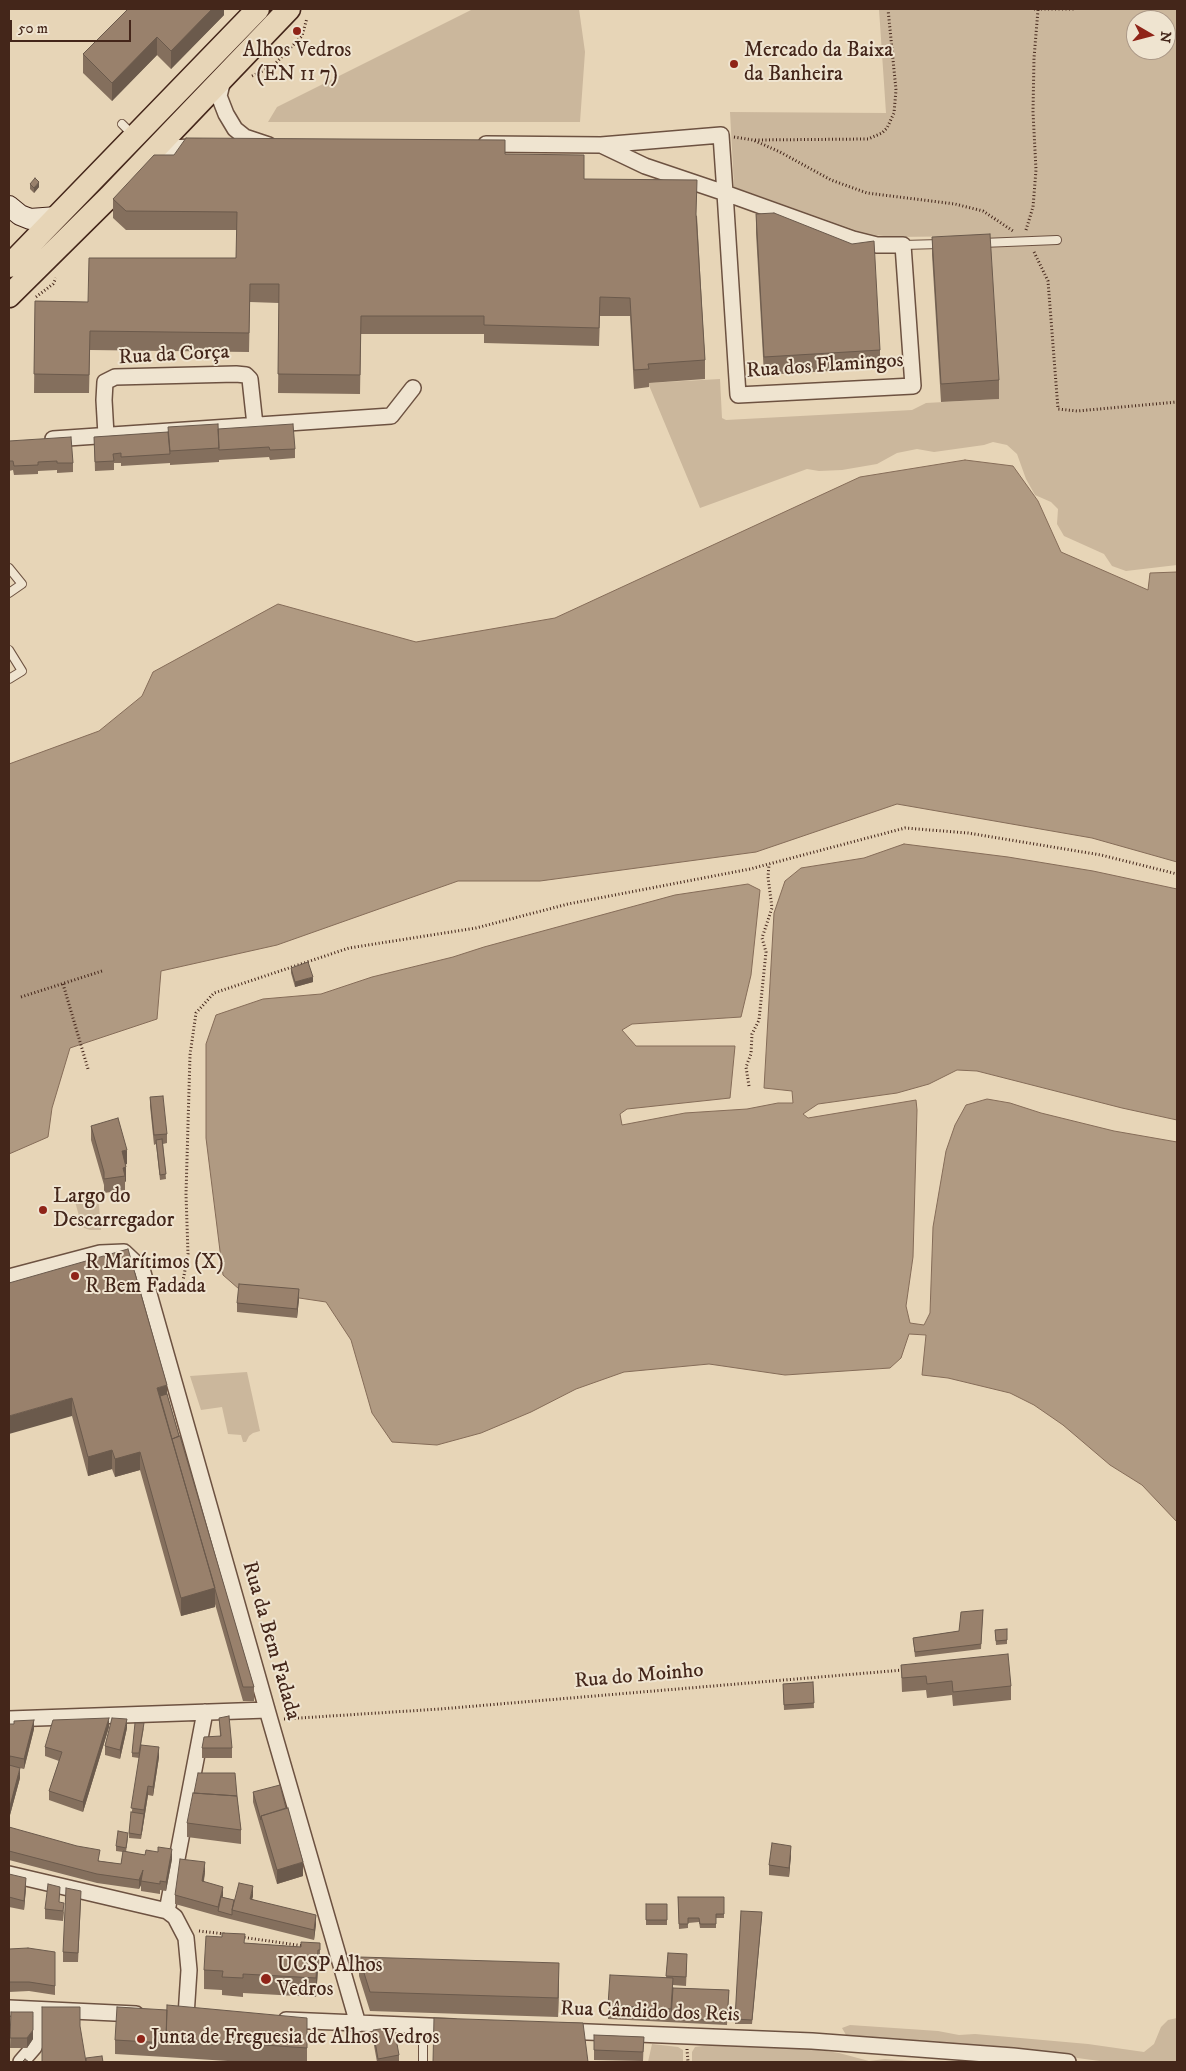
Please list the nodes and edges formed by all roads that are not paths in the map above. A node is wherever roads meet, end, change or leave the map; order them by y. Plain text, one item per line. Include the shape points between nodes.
1 (258, 9) edge
2 (289, 9) edge
3 (224, 78) junction
4 (476, 144) edge
5 (601, 145) junction
6 (217, 146) edge
7 (235, 146) edge
8 (157, 148) junction
9 (725, 193) junction
10 (9, 206) edge
11 (57, 217) junction
12 (1057, 240) dead end
13 (974, 243) edge
14 (944, 244) edge
15 (904, 245) junction
16 (9, 266) edge
17 (9, 296) edge
18 (413, 388) dead end
19 (255, 425) junction
20 (106, 435) junction
21 (38, 440) edge
22 (9, 568) edge
23 (9, 593) edge
24 (9, 650) edge
25 (9, 679) edge
26 (9, 1277) edge
27 (205, 1712) junction
28 (268, 1715) junction
29 (9, 1718) edge
30 (9, 1874) edge
31 (167, 1911) junction
32 (9, 2008) edge
33 (39, 2010) junction
34 (147, 2014) edge
35 (167, 2015) edge
36 (272, 2020) edge
37 (358, 2024) junction
38 (423, 2026) junction
39 (472, 2028) edge
40 (550, 2031) edge
41 (22, 2062) edge
42 (423, 2062) edge
43 (1068, 2062) edge

1 - 11 main road via 128,130
2 - 3 main road
3 - 7 street via 219,96 235,129 245,136 276,146
3 - 8 main road
4 - 5 street
5 - 9 street via 645,166
5 - 9 street, Rua dos Flamingos via 721,135
6 - 8 street
8 - 17 main road
9 - 15 street via 853,239 876,245
9 - 15 street, Rua dos Flamingos via 738,395 913,386
10 - 11 main road via 30,219
11 - 16 main road
12 - 13 lane
14 - 15 lane
18 - 19 street via 391,416
19 - 20 street
19 - 20 street, Rua da Corça via 250,379 246,375 115,377 105,382
20 - 21 street
22 - 23 lane via 22,584
24 - 25 lane via 22,670
26 - 28 street, Rua da Bem Fadada via 100,1253 116,1252 124,1252 142,1269
27 - 28 street
27 - 29 street
27 - 31 street
28 - 37 street, Rua da Bem Fadada
30 - 31 street
31 - 35 street via 175,1917 186,1938 191,2016
32 - 33 street
33 - 34 street
33 - 41 street via 37,2040
36 - 37 street
37 - 38 street
38 - 39 street
38 - 42 lane
40 - 43 street, Rua Cândido dos Reis via 750,2038

